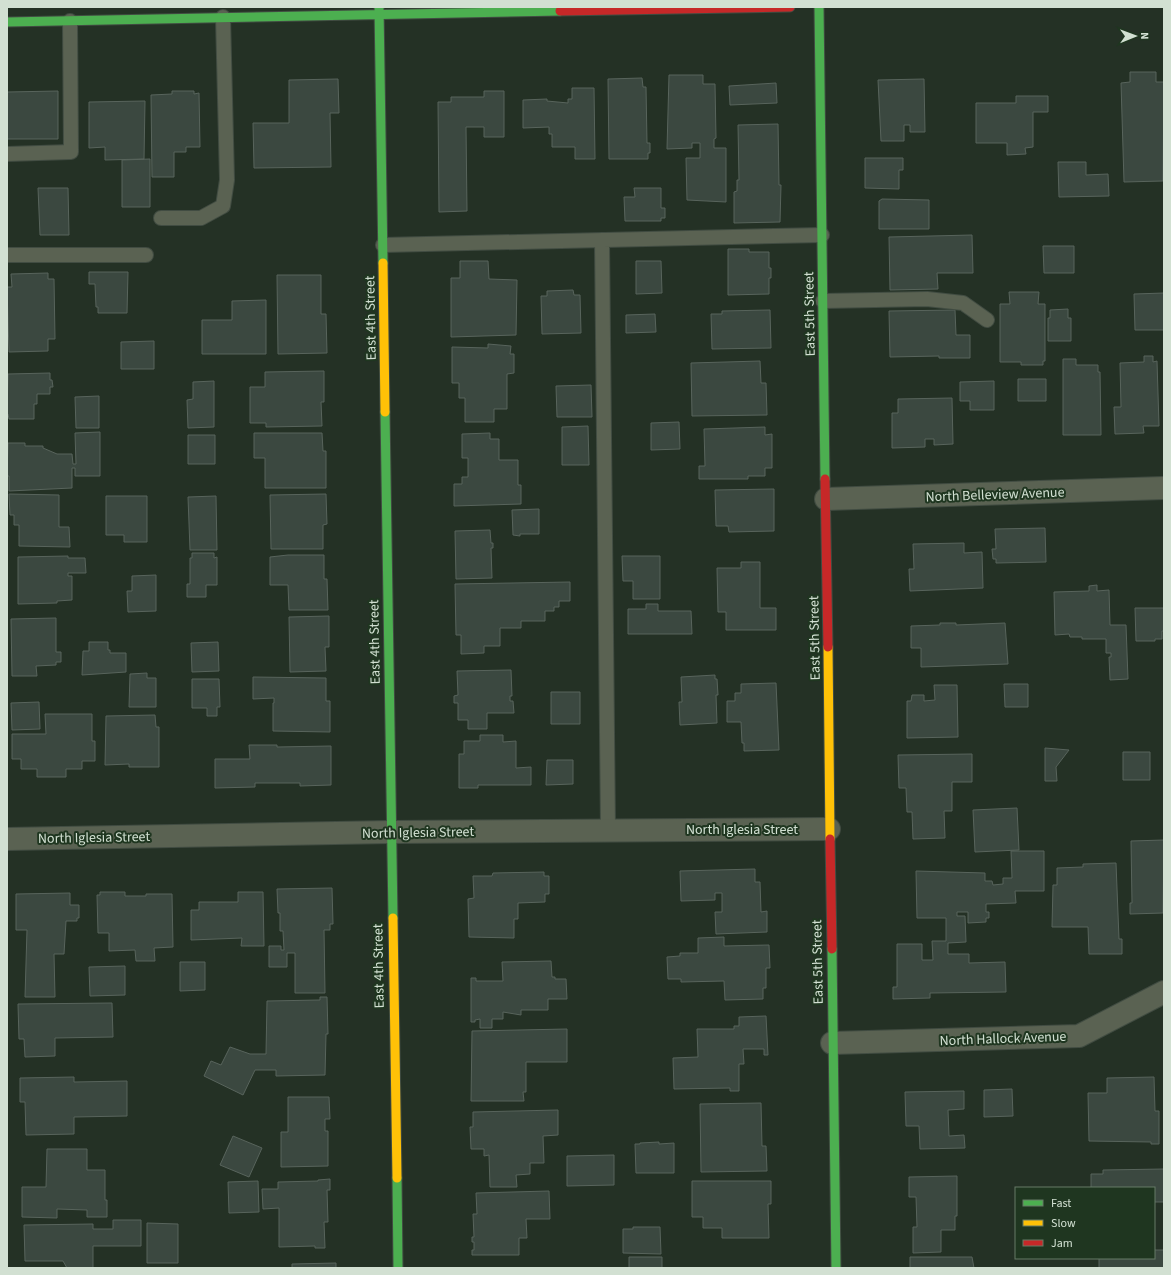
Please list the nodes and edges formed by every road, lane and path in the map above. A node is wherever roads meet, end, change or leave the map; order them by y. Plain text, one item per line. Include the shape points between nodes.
1 (790, 7) edge
2 (819, 7) edge
3 (379, 11) edge
4 (130, 13) edge
5 (223, 18) junction
6 (70, 20) junction
7 (7, 22) edge
8 (7, 154) edge
9 (161, 218) dead end
10 (822, 235) junction
11 (602, 240) junction
12 (383, 245) junction
13 (7, 255) edge
14 (146, 255) dead end
15 (823, 301) junction
16 (987, 320) dead end
17 (1164, 488) edge
18 (826, 499) junction
19 (830, 829) junction
20 (608, 830) junction
21 (390, 832) junction
22 (7, 839) edge
23 (1164, 992) edge
24 (832, 1043) junction
25 (398, 1268) edge
26 (836, 1268) edge

1 - 3 street
2 - 10 street, East 5th Street
3 - 5 street
3 - 12 street, East 4th Street
4 - 5 street
4 - 6 street
5 - 9 lane via 227,180 223,206 201,218
6 - 7 street
6 - 8 lane via 71,152
10 - 11 lane
10 - 15 street, East 5th Street
11 - 12 lane
11 - 20 lane
12 - 21 street, East 4th Street
13 - 14 lane
15 - 16 lane via 927,299 963,303
15 - 18 street, East 5th Street
17 - 18 street, North Belleview Avenue
18 - 19 street, East 5th Street
19 - 20 street, North Iglesia Street
19 - 24 street, East 5th Street
20 - 21 street, North Iglesia Street
21 - 22 street, North Iglesia Street
21 - 25 street, East 4th Street
23 - 24 street, North Hallock Avenue via 1079,1036
24 - 26 street, East 5th Street

